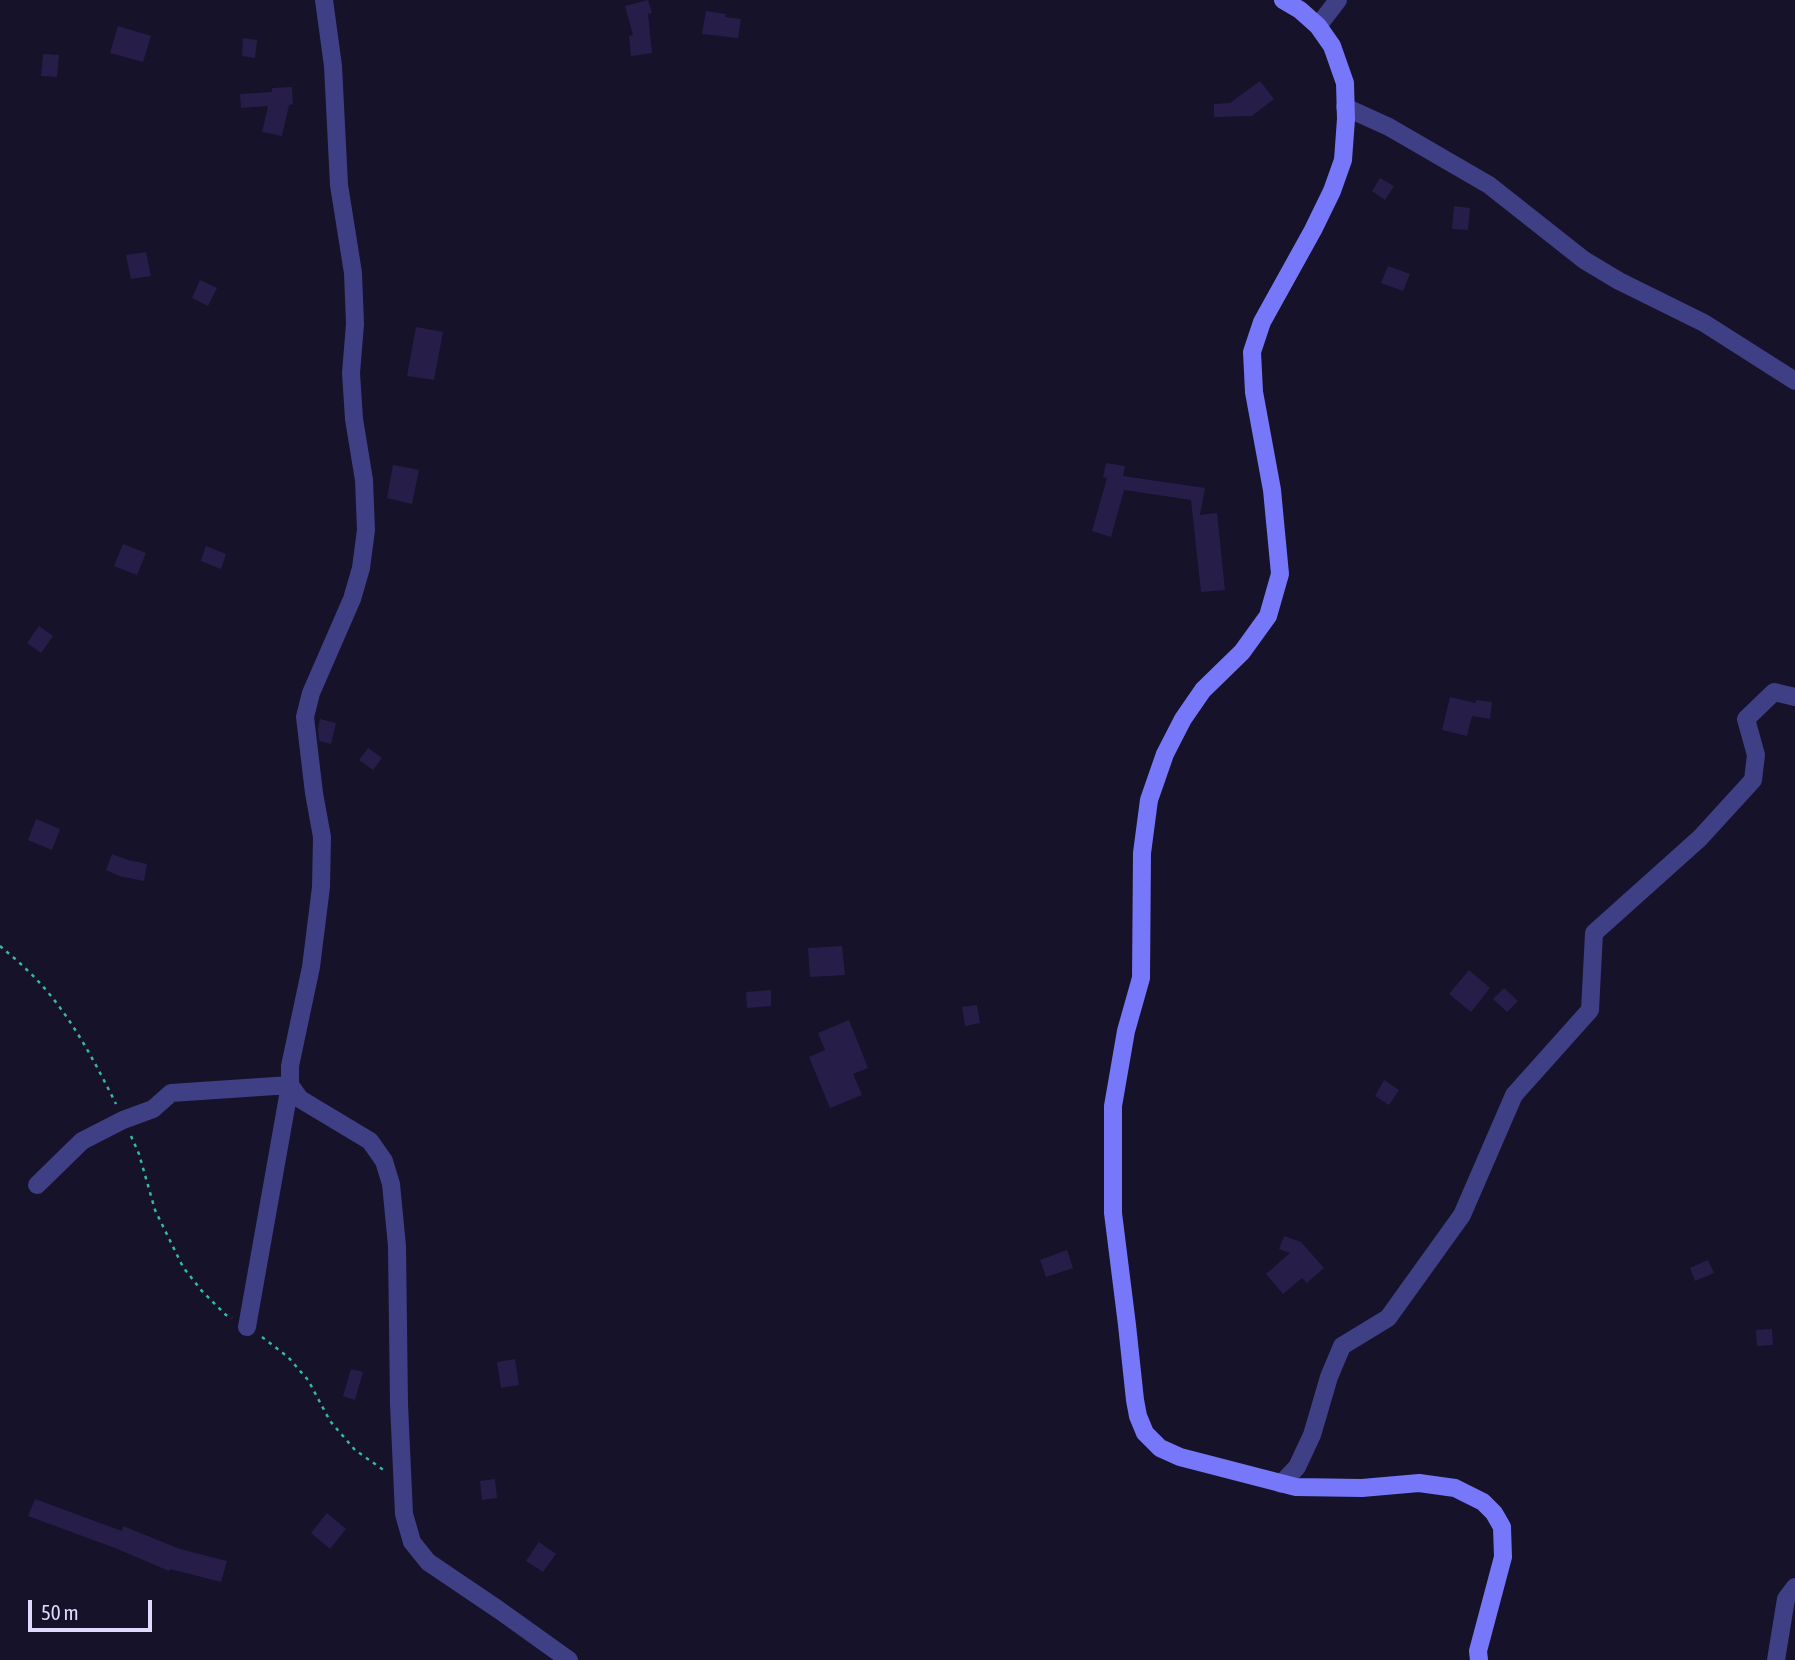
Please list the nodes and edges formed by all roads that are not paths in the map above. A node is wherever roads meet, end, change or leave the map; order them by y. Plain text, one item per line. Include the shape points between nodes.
1 (324, 0) edge
2 (1283, 0) edge
3 (1338, 0) edge
4 (1318, 26) junction
5 (1345, 107) junction
6 (1795, 381) edge
7 (1795, 697) edge
8 (290, 1085) junction
9 (37, 1185) dead end
10 (247, 1327) road end
11 (1281, 1483) junction
12 (1795, 1587) edge
13 (569, 1660) edge
14 (1479, 1660) edge
15 (1776, 1660) edge

1 - 8 street via 333,66 339,185 353,273 351,373 366,530 352,599 305,717 322,837 321,887
2 - 4 main road
3 - 4 street
4 - 5 main road via 1332,46 1345,83
5 - 6 street via 1489,185 1584,260 1704,323
5 - 11 main road via 1343,160 1332,191 1262,322 1252,352 1280,574 1268,616 1183,719 1149,800 1142,853 1141,978 1113,1106 1113,1213 1138,1416 1145,1433 1160,1448 1180,1457
7 - 11 street via 1774,692 1746,719 1756,755 1753,780 1700,838 1594,933 1590,1010 1514,1095 1462,1215 1388,1318 1342,1346 1312,1435 1297,1467
8 - 9 street via 170,1093 153,1109 82,1141
8 - 10 street
8 - 13 street via 300,1099 370,1141 384,1161 391,1184 397,1246 404,1514 412,1542 428,1562
11 - 14 main road via 1362,1488 1419,1483 1455,1488 1483,1502 1502,1527 1503,1557
12 - 15 street via 1786,1599

